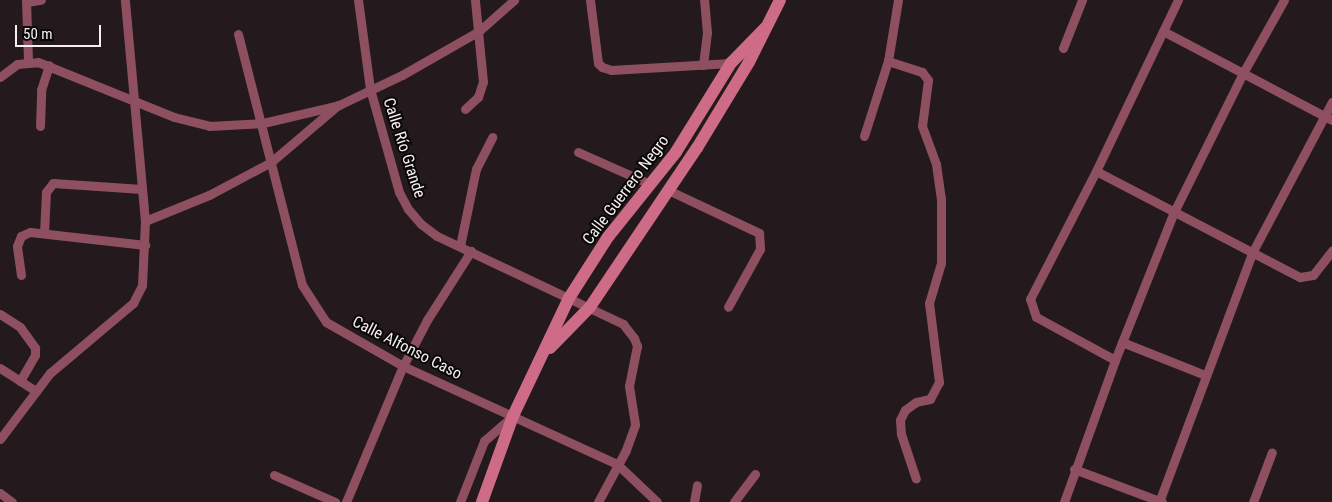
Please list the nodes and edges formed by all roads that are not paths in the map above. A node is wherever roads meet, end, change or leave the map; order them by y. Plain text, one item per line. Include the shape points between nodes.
1 (41, 0) edge
2 (125, 0) edge
3 (358, 0) edge
4 (475, 0) edge
5 (514, 0) edge
6 (590, 0) edge
7 (704, 0) edge
8 (780, 0) edge
9 (898, 0) edge
10 (1082, 0) edge
11 (1178, 0) edge
12 (1284, 0) edge
13 (26, 1) edge
14 (765, 28) junction
15 (479, 31) junction
16 (1163, 31) junction
17 (238, 34) dead end
18 (1063, 48) dead end
19 (888, 60) junction
20 (28, 61) junction
21 (731, 63) junction
22 (49, 65) junction
23 (703, 65) junction
24 (1243, 73) junction
25 (0, 78) edge
26 (370, 89) junction
27 (135, 101) junction
28 (1332, 102) edge
29 (339, 105) junction
30 (465, 109) dead end
31 (1328, 118) edge
32 (263, 123) junction
33 (40, 126) dead end
34 (864, 136) dead end
35 (492, 137) dead end
36 (578, 152) dead end
37 (271, 162) junction
38 (1096, 171) junction
39 (650, 184) junction
40 (142, 189) junction
41 (668, 190) junction
42 (1174, 212) junction
43 (145, 221) junction
44 (44, 233) junction
45 (145, 244) junction
46 (460, 246) junction
47 (471, 251) junction
48 (1332, 251) edge
49 (1252, 253) junction
50 (21, 276) dead end
51 (569, 298) junction
52 (590, 307) junction
53 (728, 307) dead end
54 (0, 314) edge
55 (1122, 342) junction
56 (543, 355) junction
57 (1115, 360) junction
58 (403, 366) junction
59 (0, 368) edge
60 (1205, 375) junction
61 (20, 381) junction
62 (36, 391) junction
63 (514, 416) junction
64 (0, 440) edge
65 (1272, 452) dead end
66 (617, 464) junction
67 (1074, 469) junction
68 (755, 474) dead end
69 (274, 475) dead end
70 (916, 478) dead end
71 (697, 485) dead end
72 (0, 493) edge
73 (12, 502) edge
74 (336, 502) edge
75 (346, 502) edge
76 (460, 502) edge
77 (482, 502) edge
78 (598, 502) edge
79 (657, 502) edge
80 (694, 502) edge
81 (734, 502) edge
82 (1064, 502) edge
83 (1160, 502) edge
84 (1253, 502) edge

1 - 13 street
2 - 27 street
3 - 26 street, Calle Río Grande
4 - 15 street
5 - 15 street
6 - 23 street via 598,63 611,70
7 - 23 street via 707,33
8 - 14 street, Calle Guerrero Negro
9 - 19 street
10 - 18 street
11 - 16 street
12 - 24 street
13 - 20 street
14 - 21 street, Calle Guerrero Negro
14 - 41 street, Calle Guerrero Negro via 723,107
15 - 26 street
15 - 30 street via 483,82 478,97
16 - 24 street
16 - 38 street
17 - 32 street, Calle Alfonso Caso
19 - 34 street
19 - 70 street via 922,72 928,80 922,126 939,178 941,263 929,303 939,382 930,399 910,406 900,420 901,434
20 - 22 street
20 - 25 street via 18,64
21 - 23 street
21 - 39 street, Calle Guerrero Negro via 676,152
22 - 27 street
22 - 33 street via 42,90
24 - 31 street
24 - 42 street
26 - 29 street
26 - 46 street, Calle Río Grande via 408,209 426,228
27 - 32 street via 174,118 209,126
27 - 40 street
28 - 31 street
29 - 32 street
29 - 37 street
31 - 49 street
32 - 37 street, Calle Alfonso Caso
35 - 46 street via 476,169
36 - 39 street
37 - 43 street via 208,195
37 - 58 street, Calle Alfonso Caso via 302,284 312,304 326,322
38 - 42 street
38 - 57 street via 1030,299 1036,317
39 - 51 street, Calle Guerrero Negro via 608,237
40 - 43 street
40 - 44 street via 53,183 46,192
41 - 52 street, Calle Guerrero Negro
41 - 53 street via 759,233 760,249
42 - 49 street
42 - 55 street
43 - 45 street
44 - 45 street via 74,239
44 - 50 street via 30,232 21,236 18,246
45 - 62 street via 142,286 133,303 50,373
46 - 47 street, Calle Río Grande
47 - 51 street, Calle Río Grande
47 - 58 street via 427,320
48 - 49 street via 1313,275 1306,277
49 - 60 street
51 - 52 street, Calle Río Grande
51 - 56 street, Calle Guerrero Negro
52 - 56 street, Calle Guerrero Negro
52 - 66 street, Calle Río Grande via 623,324 637,346 629,386 636,425
54 - 61 street via 20,327 35,348
55 - 57 street
55 - 60 street
56 - 63 street, Calle Guerrero Negro
57 - 67 street
58 - 63 street, Calle Alfonso Caso
58 - 75 street
59 - 61 street
60 - 83 street
61 - 62 street
62 - 64 street
63 - 66 street, Calle Alfonso Caso
63 - 76 street via 484,441
63 - 77 street, Calle Guerrero Negro
65 - 84 street
66 - 78 street, Calle Río Grande
66 - 79 street, Calle Alfonso Caso
67 - 82 street
67 - 83 street
68 - 81 street
69 - 74 street
71 - 80 street
72 - 73 street

